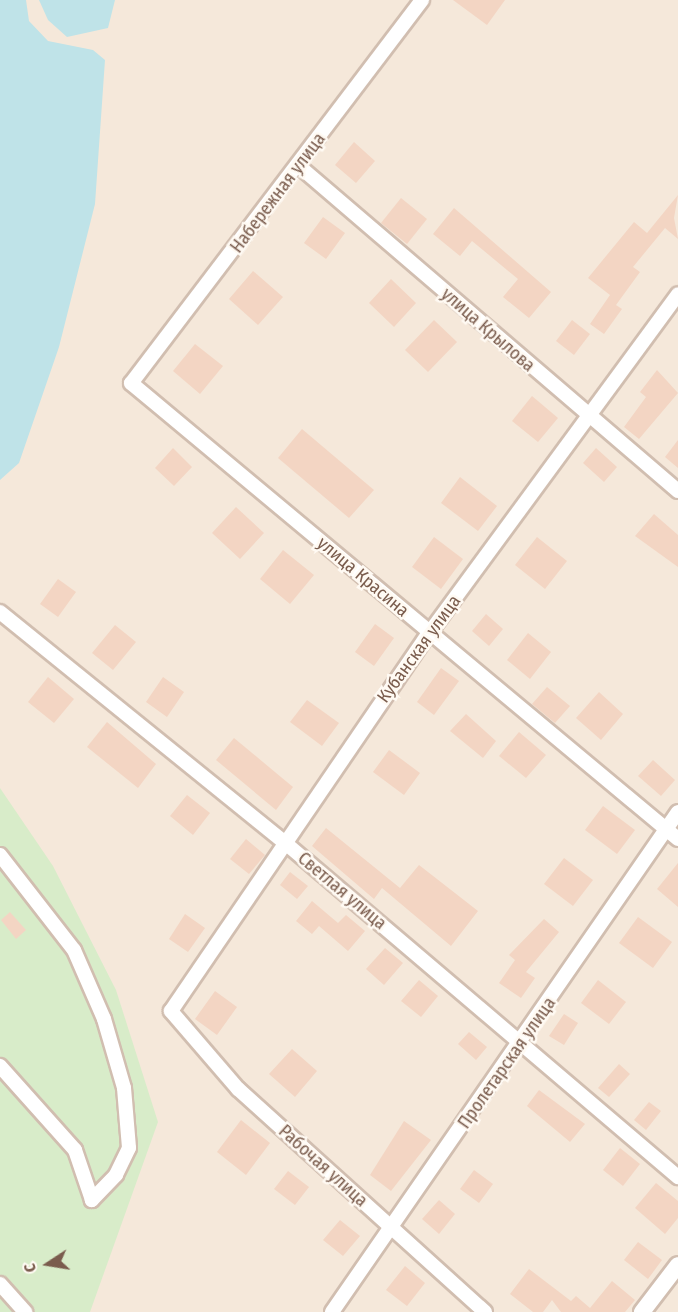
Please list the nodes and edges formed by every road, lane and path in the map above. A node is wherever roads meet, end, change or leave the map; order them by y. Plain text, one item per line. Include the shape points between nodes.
1 (422, 0) edge
2 (300, 167) junction
3 (678, 294) edge
4 (131, 383) joint
5 (591, 420) junction
6 (678, 491) edge
7 (0, 612) edge
8 (430, 632) junction
9 (678, 812) edge
10 (665, 829) junction
11 (678, 840) edge
12 (283, 841) junction
13 (0, 855) edge
14 (171, 1011) joint
15 (522, 1044) junction
16 (0, 1066) edge
17 (678, 1178) edge
18 (391, 1227) junction
19 (678, 1265) edge
20 (0, 1284) edge
21 (25, 1312) edge
22 (332, 1312) edge
23 (485, 1312) edge
24 (642, 1312) edge

1 - 2 street, Набережная улица
2 - 4 street, Набережная улица
2 - 5 street, улица Крылова
3 - 5 street, Кубанская улица
4 - 8 street, улица Красина
5 - 6 street, улица Крылова
5 - 8 street, Кубанская улица
7 - 12 street, Светлая улица
8 - 10 street, улица Красина
8 - 12 street, Кубанская улица
9 - 10 street, Пролетарская улица
10 - 11 street, улица Красина
10 - 15 street, Пролетарская улица
12 - 14 street, Кубанская улица
12 - 15 street, Светлая улица
13 - 16 street via 74,950 104,1019 124,1088 129,1148 93,1200 75,1150
14 - 18 street, Рабочая улица via 238,1089
15 - 17 street, Светлая улица
15 - 18 street, Пролетарская улица
18 - 22 street, Пролетарская улица
18 - 23 street, Рабочая улица
19 - 24 street
20 - 21 street

